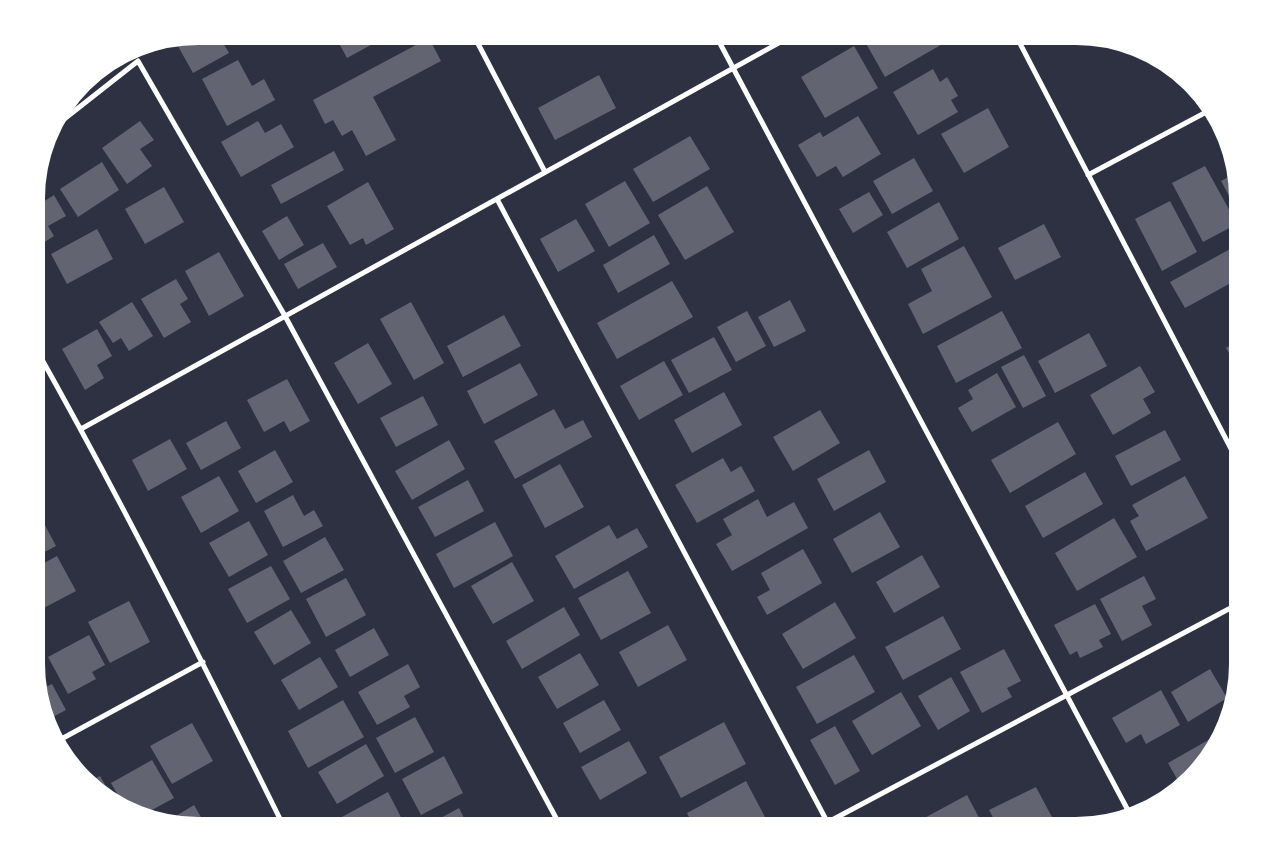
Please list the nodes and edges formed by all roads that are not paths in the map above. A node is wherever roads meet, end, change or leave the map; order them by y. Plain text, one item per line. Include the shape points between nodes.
1 (478, 43) edge
2 (720, 43) edge
3 (778, 43) edge
4 (1020, 43) edge
5 (732, 68) junction
6 (1206, 112) edge
7 (65, 118) edge
8 (545, 172) junction
9 (1088, 175) junction
10 (497, 199) junction
11 (285, 316) junction
12 (43, 362) edge
13 (81, 429) junction
14 (1231, 449) edge
15 (1231, 608) edge
16 (203, 662) junction
17 (1067, 696) junction
18 (61, 738) edge
19 (1128, 811) edge
20 (281, 820) edge
21 (557, 820) edge
22 (827, 820) edge
23 (832, 820) edge

1 - 8 street
2 - 5 street
3 - 5 street
4 - 9 street
5 - 8 street
5 - 17 street
6 - 9 street
7 - 11 street via 138,61
8 - 10 street
9 - 14 street
10 - 11 street
10 - 22 street
11 - 13 street
11 - 21 street
12 - 13 street
13 - 16 street
15 - 17 street
16 - 18 street
16 - 20 street
17 - 19 street
17 - 23 street

